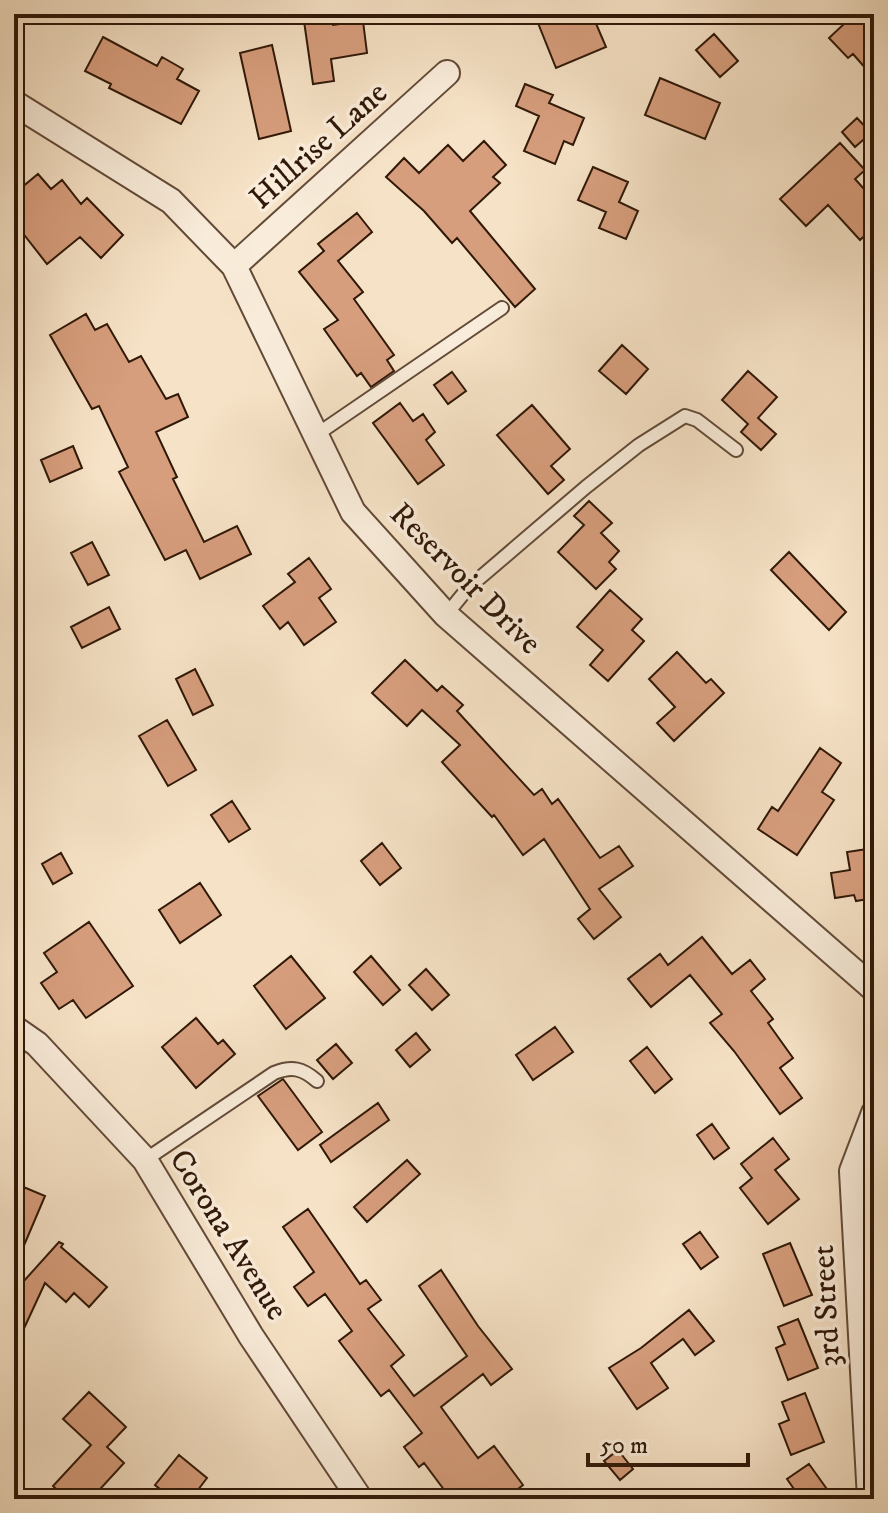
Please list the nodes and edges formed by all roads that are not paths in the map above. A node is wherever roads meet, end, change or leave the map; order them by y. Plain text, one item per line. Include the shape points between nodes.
1 (447, 73) dead end
2 (14, 103) edge
3 (234, 266) junction
4 (502, 308) dead end
5 (316, 435) junction
6 (736, 450) dead end
7 (446, 615) junction
8 (874, 989) edge
9 (14, 1028) edge
10 (317, 1081) dead end
11 (874, 1113) edge
12 (145, 1160) junction
13 (360, 1499) edge
14 (870, 1499) edge

1 - 3 street, Hillrise Lane
2 - 3 street, Reservoir Drive via 171,201
3 - 5 street, Reservoir Drive
4 - 5 lane
5 - 7 street, Reservoir Drive via 353,512
6 - 7 lane via 685,416 586,487 468,588
7 - 8 street, Reservoir Drive
9 - 12 street, Corona Avenue via 37,1044
10 - 12 lane via 296,1068 274,1073
11 - 14 street, 3rd Street via 852,1171
12 - 13 street, Corona Avenue via 251,1336

